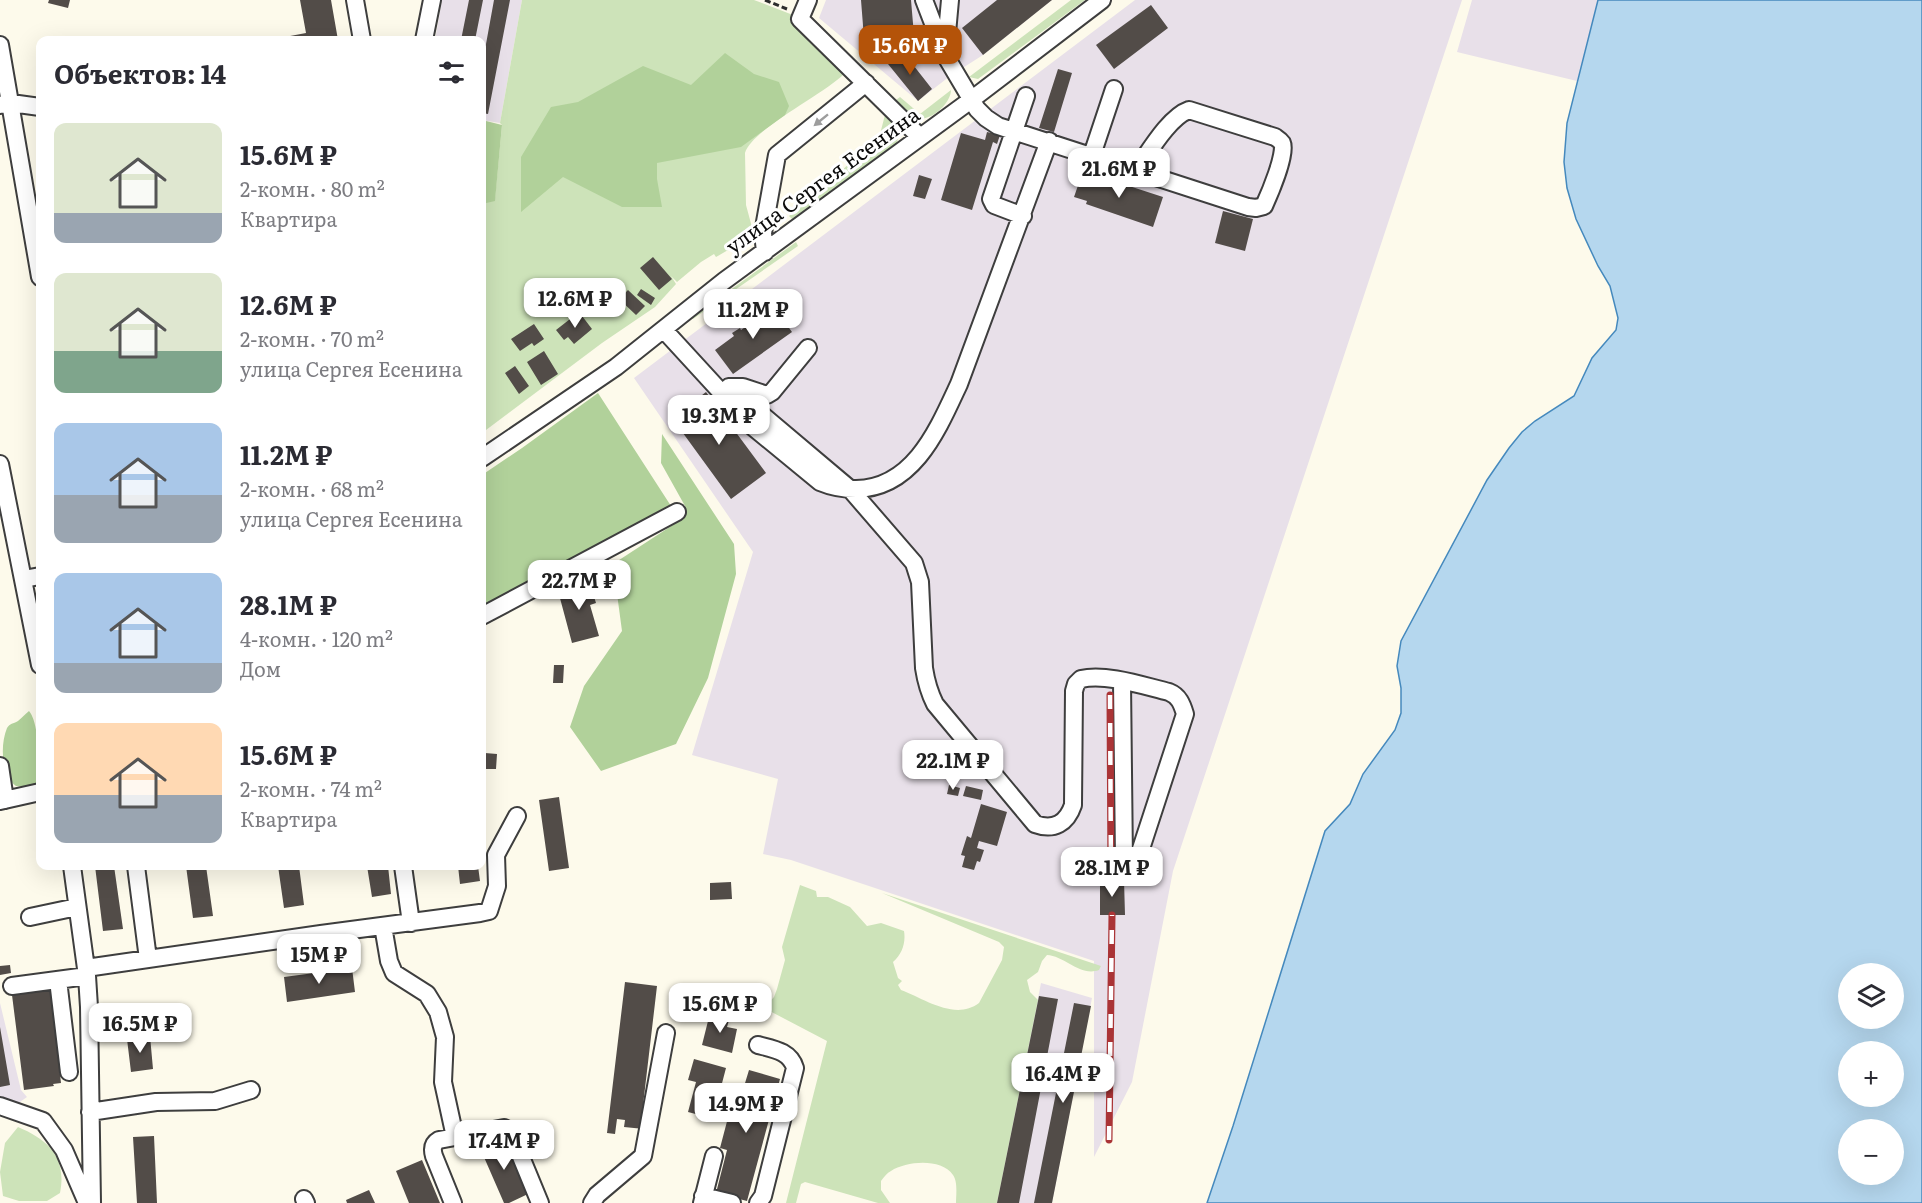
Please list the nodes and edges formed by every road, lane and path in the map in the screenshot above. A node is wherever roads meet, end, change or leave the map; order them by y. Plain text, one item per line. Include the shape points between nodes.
1 (355, 0) edge
2 (432, 0) edge
3 (765, 0) edge
4 (808, 0) edge
5 (924, 0) edge
6 (1102, 0) edge
7 (953, 3) edge
8 (800, 19) junction
9 (361, 36) edge
10 (425, 36) edge
11 (0, 45) edge
12 (945, 55) junction
13 (866, 83) junction
14 (1114, 89) dead end
15 (1026, 96) dead end
16 (971, 100) junction
17 (6, 104) edge
18 (36, 106) edge
19 (1014, 130) junction
20 (920, 137) junction
21 (1049, 141) junction
22 (1092, 155) junction
23 (1136, 170) junction
24 (1023, 216) junction
25 (765, 252) junction
26 (36, 257) edge
27 (664, 330) junction
28 (808, 348) dead end
29 (724, 389) junction
30 (486, 455) edge
31 (0, 464) edge
32 (850, 489) junction
33 (677, 512) dead end
34 (32, 578) edge
35 (486, 614) edge
36 (36, 622) edge
37 (1122, 682) junction
38 (0, 766) edge
39 (36, 793) edge
40 (2, 800) edge
41 (517, 816) dead end
42 (72, 870) edge
43 (137, 870) edge
44 (404, 870) edge
45 (77, 907) junction
46 (30, 917) dead end
47 (411, 923) junction
48 (383, 926) junction
49 (148, 959) junction
50 (86, 972) junction
51 (58, 980) junction
52 (12, 986) dead end
53 (666, 1033) dead end
54 (758, 1045) dead end
55 (69, 1072) dead end
56 (251, 1090) dead end
57 (0, 1106) edge
58 (19, 1112) junction
59 (90, 1112) junction
60 (0, 1121) edge
61 (455, 1137) junction
62 (714, 1156) dead end
63 (703, 1199) edge
64 (87, 1203) edge
65 (92, 1203) edge
66 (453, 1203) edge
67 (540, 1203) edge
68 (591, 1203) edge
69 (732, 1203) edge
70 (758, 1203) edge

1 - 9 street
2 - 10 street
3 - 8 path via 795,12
4 - 8 street
5 - 12 street
6 - 16 street, улица Сергея Есенина
7 - 12 street
8 - 13 street
11 - 17 street
12 - 16 street
13 - 20 street
13 -> 25 street via 777,155 763,233
14 - 22 street
15 - 19 street
16 - 19 street via 986,118
16 - 20 street, улица Сергея Есенина
17 - 18 street
17 - 26 street
19 - 21 street
19 - 24 street via 991,199 994,205
20 - 25 street, улица Сергея Есенина
21 - 22 street
21 - 24 street
22 - 23 street
23 - 23 street via 1256,208 1264,206 1268,198 1283,146 1275,137 1189,110 1180,113
24 - 32 street via 959,384 930,440 900,474 883,484
25 - 27 street, улица Сергея Есенина
27 - 29 street
27 - 30 street, улица Сергея Есенина
28 - 29 street via 767,395 743,387
29 - 32 street
31 - 34 street
32 - 37 street via 918,573 924,668 935,704 1035,824 1057,826 1069,816 1073,805 1076,684 1090,677
33 - 35 street
34 - 36 street
37 - 37 street via 1176,695 1185,714 1137,861 1132,866 1124,861
38 - 40 street
39 - 40 street
41 - 47 street via 496,855 497,886 489,911
42 - 45 street
43 - 49 street
44 - 47 street
45 - 46 street
45 - 50 street
47 - 48 street
48 - 49 street
48 - 61 street via 394,973 427,994 438,1012 445,1037 443,1082
49 - 50 street
50 - 51 street
50 - 59 street
51 - 52 street
51 - 55 street
53 - 68 street via 643,1156
54 - 70 street via 785,1053 795,1068
56 - 59 street via 215,1101 156,1102
57 - 58 street
58 - 60 street
58 - 64 street via 43,1121 64,1150
59 - 65 street
61 - 66 street via 439,1140 432,1148
61 - 67 street via 498,1128 508,1130
62 - 63 street
63 - 69 street

